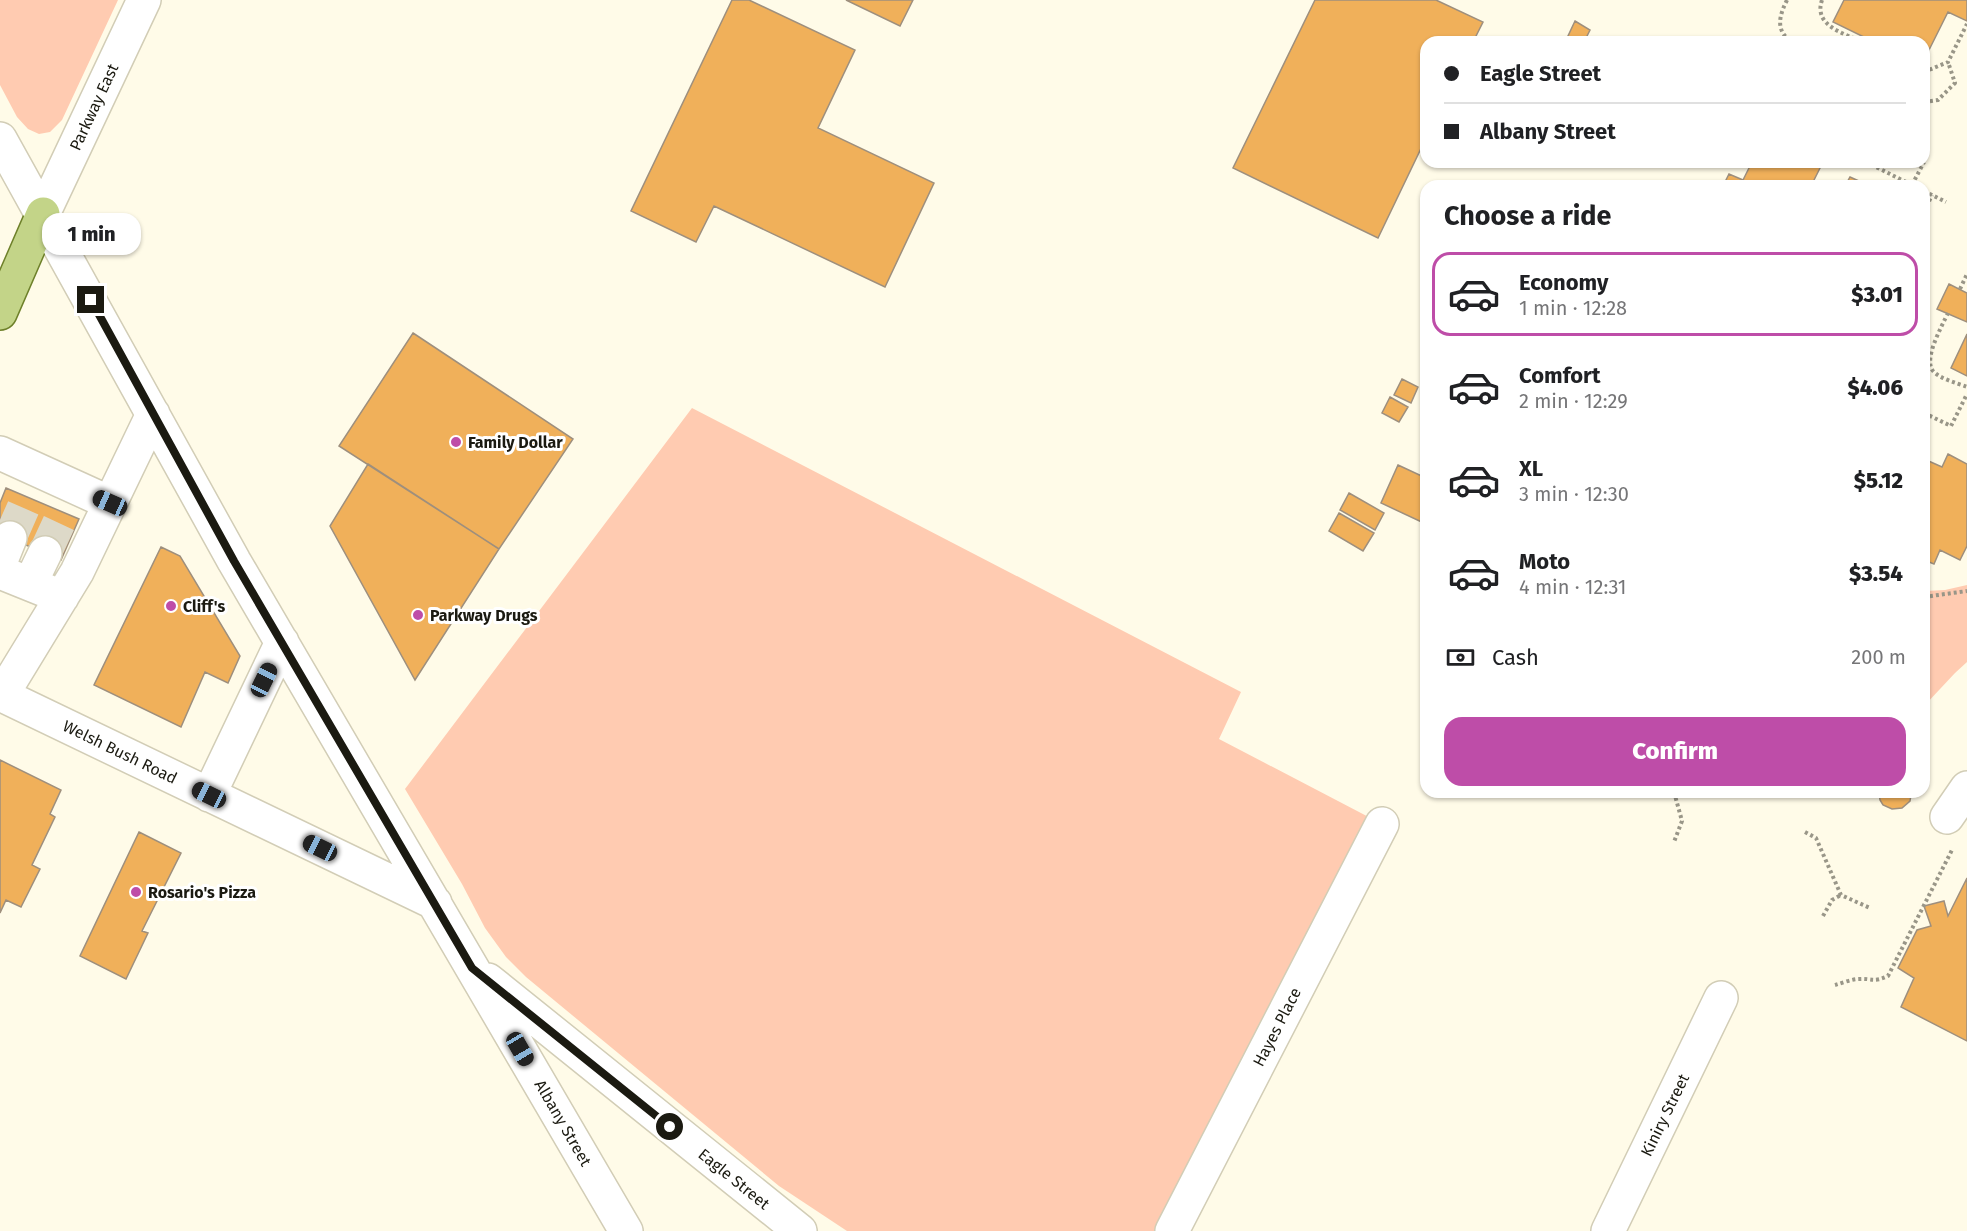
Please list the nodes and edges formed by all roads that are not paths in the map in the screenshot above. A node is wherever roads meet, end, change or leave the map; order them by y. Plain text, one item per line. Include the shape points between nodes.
1 (144, 0) edge
2 (0, 139) edge
3 (43, 214) junction
4 (0, 313) edge
5 (153, 414) junction
6 (3, 463) edge
7 (110, 503) junction
8 (45, 553) tunnel mouth
9 (0, 572) edge
10 (30, 584) junction
11 (62, 597) junction
12 (282, 642) junction
13 (1, 694) edge
14 (1967, 788) edge
15 (209, 795) junction
16 (1382, 824) dead end
17 (1952, 829) road end
18 (435, 903) junction
19 (472, 968) junction
20 (1721, 998) dead end
21 (626, 1231) edge
22 (800, 1231) edge
23 (1172, 1231) edge
24 (1608, 1231) edge

1 - 3 street, Parkway East
2 - 3 street, Albany Street
3 - 4 main road
3 - 5 street, Albany Street
5 - 7 street
5 - 12 street, Albany Street
6 - 7 street via 34,484 69,499
7 - 11 street
8 - 10 street
9 - 10 street
10 - 11 street
11 - 13 street
12 - 15 street
12 - 18 street, Albany Street
13 - 15 street, Welsh Bush Road
14 - 17 street
15 - 18 street, Welsh Bush Road
16 - 23 street, Hayes Place
18 - 19 street, Albany Street
19 - 21 street, Albany Street
19 - 22 street, Eagle Street
20 - 24 street, Kiniry Street

